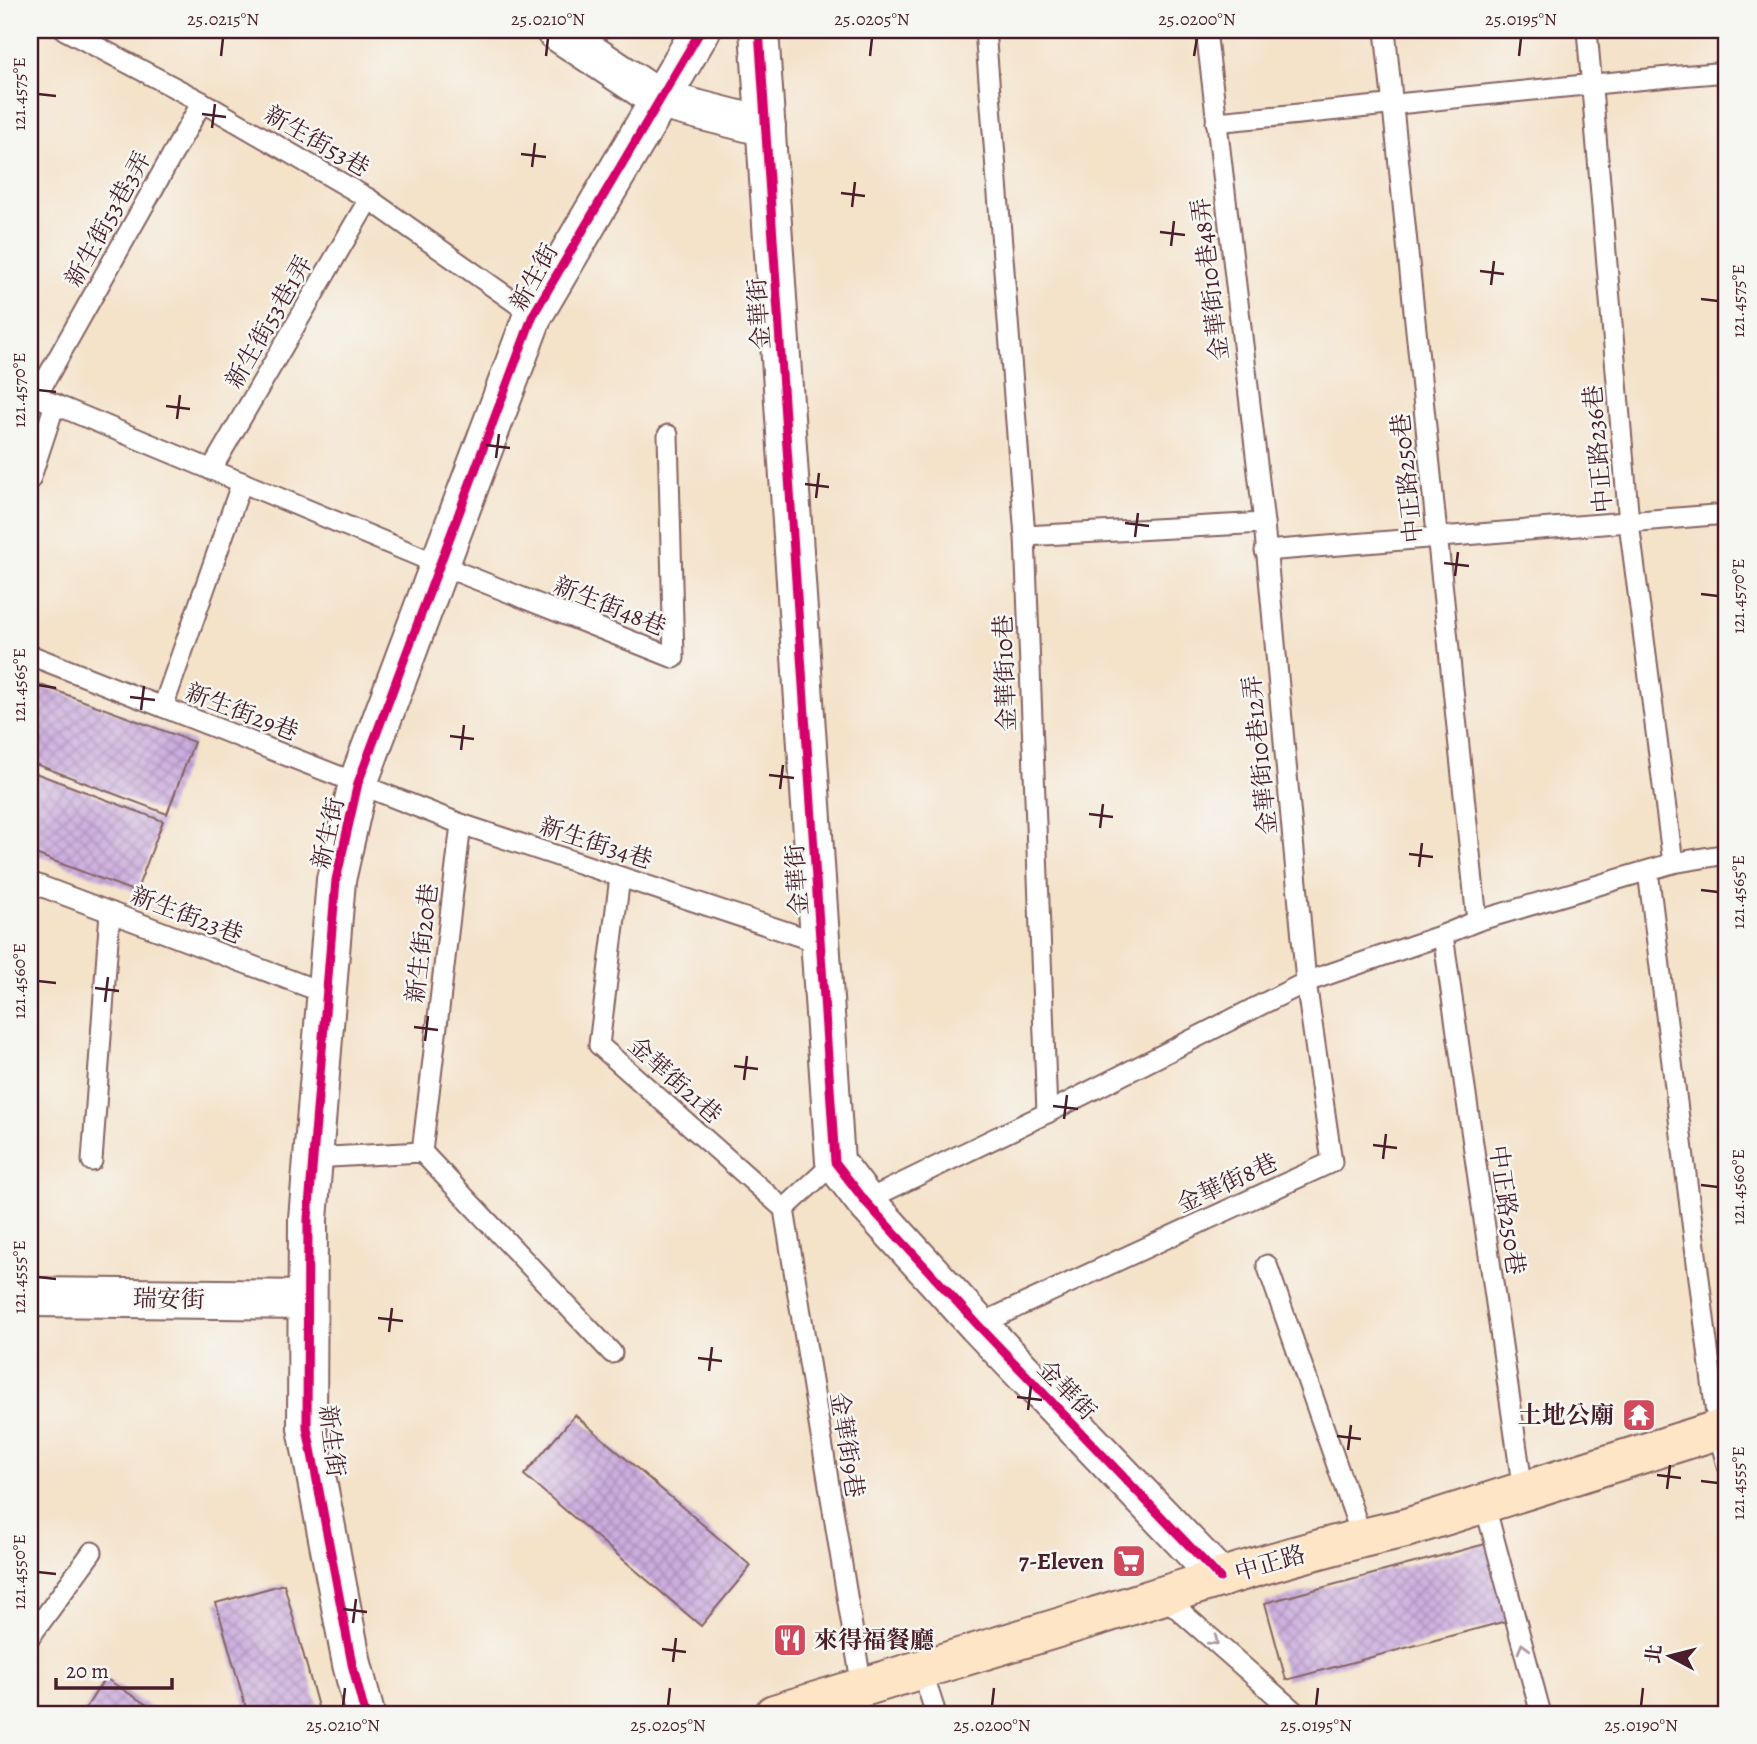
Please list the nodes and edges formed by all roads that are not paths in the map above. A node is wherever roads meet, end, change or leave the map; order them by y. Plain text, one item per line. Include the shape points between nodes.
1 (65, 30) edge
2 (555, 30) edge
3 (701, 30) edge
4 (759, 30) edge
5 (985, 30) edge
6 (1206, 30) edge
7 (1385, 30) edge
8 (1587, 30) edge
9 (1727, 72) edge
10 (1591, 83) junction
11 (660, 100) junction
12 (202, 102) junction
13 (1393, 105) junction
14 (1216, 122) junction
15 (766, 127) junction
16 (369, 199) junction
17 (533, 315) junction
18 (40, 398) edge
19 (668, 435) dead end
20 (211, 470) junction
21 (30, 480) edge
22 (242, 482) junction
23 (1727, 514) edge
24 (1264, 523) junction
25 (1629, 523) junction
26 (1025, 536) junction
27 (1437, 537) junction
28 (1265, 551) junction
29 (440, 565) junction
30 (30, 655) edge
31 (163, 707) junction
32 (358, 783) junction
33 (461, 824) junction
34 (1727, 854) edge
35 (1673, 863) junction
36 (1648, 871) junction
37 (620, 877) junction
38 (30, 883) edge
39 (110, 912) junction
40 (1478, 921) junction
41 (1443, 935) junction
42 (820, 943) junction
43 (1306, 982) junction
44 (327, 994) junction
45 (1047, 1113) junction
46 (422, 1152) junction
47 (313, 1158) junction
48 (92, 1161) dead end
49 (835, 1162) junction
50 (865, 1201) junction
51 (784, 1209) junction
52 (1267, 1265) dead end
53 (30, 1297) edge
54 (307, 1300) junction
55 (978, 1325) junction
56 (612, 1353) dead end
57 (1723, 1428) edge
58 (1727, 1466) edge
59 (1523, 1491) junction
60 (1484, 1502) junction
61 (1362, 1537) junction
62 (92, 1552) dead end
63 (1220, 1578) junction
64 (1163, 1595) junction
65 (30, 1637) edge
66 (922, 1671) junction
67 (862, 1688) junction
68 (365, 1714) edge
69 (774, 1714) edge
70 (936, 1714) edge
71 (1297, 1714) edge
72 (1541, 1714) edge

1 - 12 lane, 新生街53巷
2 - 11 street
3 - 11 street, 新生街
4 - 15 street, 金華街
5 - 26 lane, 金華街10巷
6 - 14 lane, 金華街10巷48弄
7 - 13 lane, 中正路250巷
8 - 10 lane, 中正路236巷
9 - 10 lane
10 - 13 lane
10 - 25 lane, 中正路236巷
11 - 15 street
11 - 17 street, 新生街
12 - 16 lane, 新生街53巷
12 - 18 lane, 新生街53巷3弄
13 - 14 lane
13 - 27 lane, 中正路250巷
14 - 24 lane, 金華街10巷48弄
15 - 42 street, 金華街
16 - 17 lane, 新生街53巷
16 - 20 lane, 新生街53巷1弄
17 - 29 street, 新生街
18 - 20 lane
18 - 21 lane, 新生街53巷3弄
19 - 29 lane, 新生街48巷 via 674,658
20 - 22 lane
22 - 29 lane
22 - 31 lane
23 - 25 lane
24 - 26 lane
24 - 28 lane, 金華街10巷12弄
25 - 27 lane
25 - 35 lane, 中正路236巷
26 - 45 lane, 金華街10巷
27 - 28 lane
27 - 40 lane, 中正路250巷
28 - 43 lane, 金華街10巷12弄
29 - 32 street, 新生街
30 - 31 lane, 新生街29巷
31 - 32 lane, 新生街29巷
32 - 33 lane, 新生街34巷
32 - 44 street, 新生街 via 336,880
33 - 37 lane, 新生街34巷
33 - 46 lane, 新生街20巷
34 - 35 lane
35 - 36 lane
36 - 40 lane
36 - 57 lane
37 - 42 lane, 新生街34巷
37 - 51 lane, 金華街21巷 via 599,1045
38 - 39 lane, 新生街23巷
39 - 44 lane, 新生街23巷
39 - 48 lane
40 - 41 lane
41 - 43 lane
41 - 59 lane, 中正路250巷
42 - 49 street, 金華街
43 - 45 lane
43 - 55 lane, 金華街8巷 via 1332,1162
44 - 47 street, 新生街
45 - 50 lane
46 - 47 lane
46 - 56 lane
47 - 54 street, 新生街
49 - 50 street, 金華街
49 - 51 lane
50 - 55 street, 金華街
51 - 67 lane, 金華街9巷
52 - 61 lane
53 - 54 street, 瑞安街
54 - 68 street, 新生街 via 307,1428
55 - 63 street, 金華街
57 - 58 lane
57 - 59 main road, 中正路
59 - 60 main road, 中正路
60 - 61 main road, 中正路
72 -> 60 lane
61 - 63 main road, 中正路
62 - 65 lane
63 - 64 main road, 中正路
64 - 66 main road, 中正路
64 -> 71 lane
66 - 67 main road, 中正路
66 - 70 lane
67 - 69 main road, 中正路

